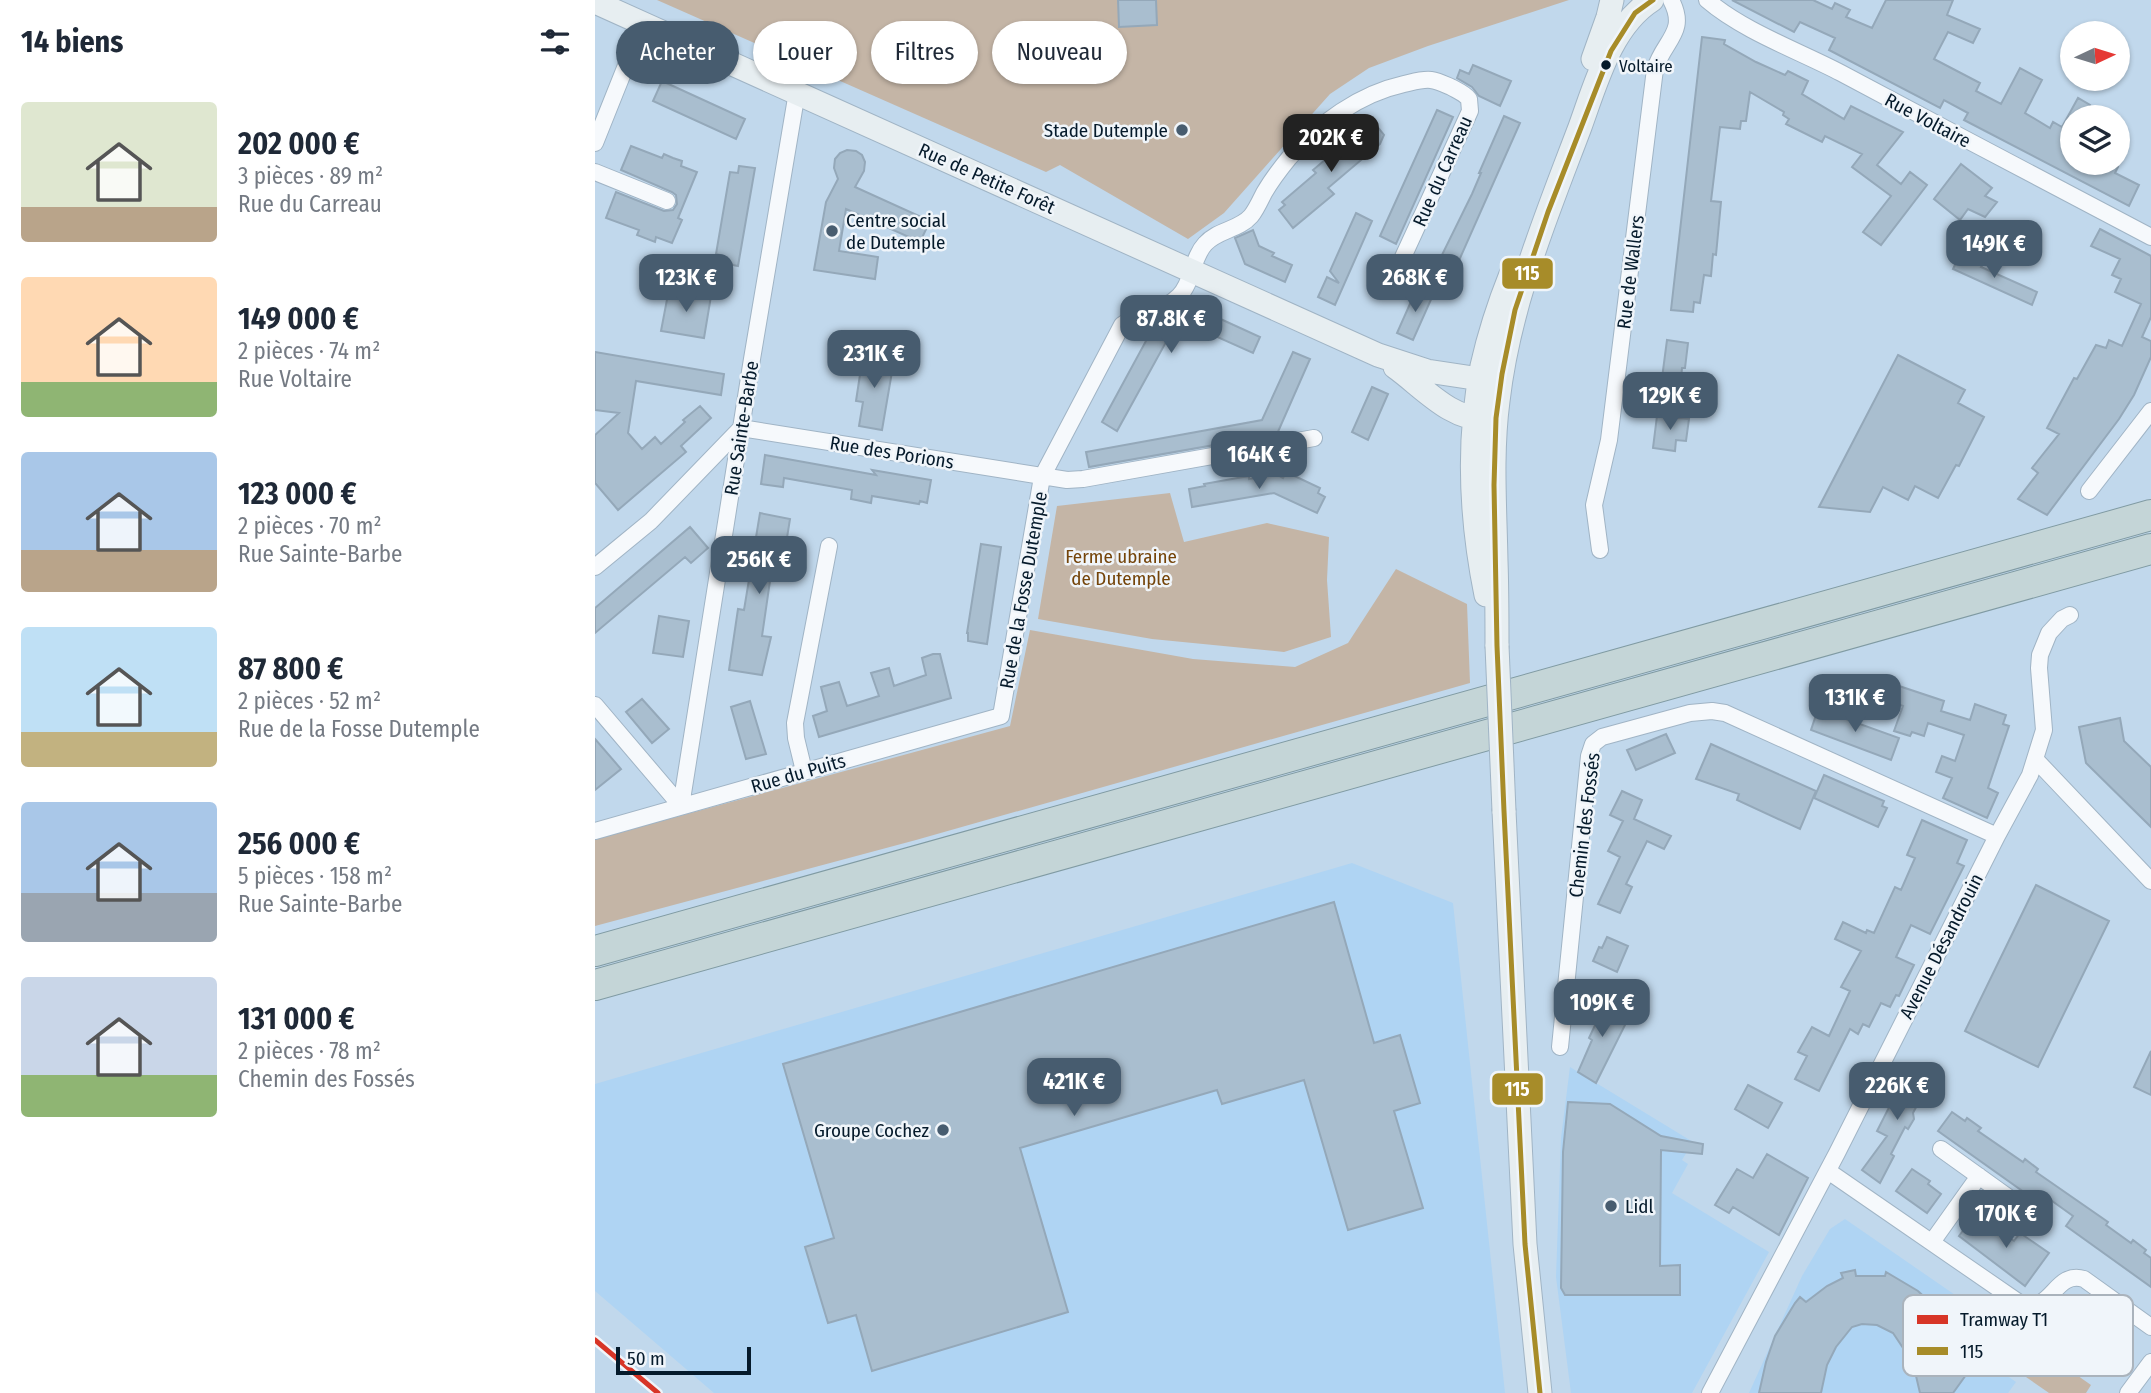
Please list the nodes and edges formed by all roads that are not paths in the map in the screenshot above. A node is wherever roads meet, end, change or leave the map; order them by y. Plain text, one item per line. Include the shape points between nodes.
1 (1612, 0) edge
2 (1640, 0) edge
3 (1652, 0) edge
4 (1671, 0) edge
5 (1707, 0) edge
6 (595, 2) edge
7 (638, 21) edge
8 (739, 66) edge
9 (619, 84) edge
10 (797, 92) junction
11 (595, 143) edge
12 (595, 172) edge
13 (667, 201) dead end
14 (2151, 237) edge
15 (1398, 268) dead end
16 (1192, 271) junction
17 (1378, 355) junction
18 (1490, 384) junction
19 (2151, 411) edge
20 (1486, 419) junction
21 (741, 428) junction
22 (1314, 438) dead end
23 (1042, 477) junction
24 (2089, 491) dead end
25 (2151, 515) edge
26 (829, 546) dead end
27 (2151, 549) edge
28 (1600, 550) dead end
29 (595, 567) edge
30 (2070, 615) dead end
31 (595, 705) edge
32 (1001, 716) joint
33 (2036, 760) junction
34 (804, 771) junction
35 (681, 806) junction
36 (595, 831) edge
37 (1997, 836) junction
38 (2151, 881) edge
39 (819, 923) junction
40 (595, 951) edge
41 (595, 985) edge
42 (595, 1004) edge
43 (1560, 1047) dead end
44 (1941, 1149) dead end
45 (1828, 1171) junction
46 (1979, 1176) junction
47 (2019, 1205) dead end
48 (1932, 1242) junction
49 (2008, 1295) edge
50 (2050, 1295) edge
51 (2107, 1295) edge
52 (2133, 1313) edge
53 (2151, 1326) edge
54 (2151, 1362) edge
55 (2130, 1392) edge
56 (1540, 1393) edge
57 (1710, 1393) edge

1 - 18 main road via 1500,303 1491,333
2 - 3 main road
3 - 18 main road via 1635,13 1598,80
4 - 28 street, Rue de Wallers via 1678,26 1655,69 1609,440 1594,505
5 - 14 street, Rue Voltaire
6 - 7 main road, Rue de Petite Forêt
8 - 10 main road, Rue de Petite Forêt
9 - 11 street
10 - 16 main road, Rue de Petite Forêt
10 - 21 street, Rue Sainte-Barbe
12 - 13 street
15 - 16 street, Rue du Carreau via 1470,111 1464,93 1434,81 1388,88 1322,125 1280,169 1251,217 1205,244
16 - 17 main road, Rue de Petite Forêt
16 - 23 street, Rue de la Fosse Dutemple via 1178,298 1122,325
17 - 18 main road, Rue de Petite Forêt
17 - 20 main road, Rue de Petite Forêt via 1443,404 1460,414
18 - 20 main road
19 - 24 street
20 - 56 main road, bridge via 1494,494 1525,1244
21 - 23 street, Rue des Porions
21 - 29 street via 651,521
21 - 35 street, Rue Sainte-Barbe
22 - 23 street, Rue des Porions via 1083,479
23 - 32 street, Rue de la Fosse Dutemple
25 - 40 highway
26 - 34 street via 795,723
27 - 39 highway
30 - 33 street, Avenue Désandrouin via 2049,633 2039,660 2045,723
31 - 35 street
32 - 34 street, Rue du Puits
33 - 37 street, Avenue Désandrouin
33 - 38 street
34 - 35 street, Rue du Puits
35 - 36 street, Rue du Puits
37 - 43 street, Chemin des Fossés via 1725,712 1680,715 1602,737 1593,744 1590,755
37 - 45 street, Avenue Désandrouin
39 - 41 highway
39 - 42 highway via 787,947
44 - 46 street
45 - 48 street
45 - 57 street, Avenue Désandrouin
46 - 47 street
46 - 48 street
48 - 49 street
50 - 51 street via 2066,1279 2078,1277
52 - 53 street
54 - 55 street

